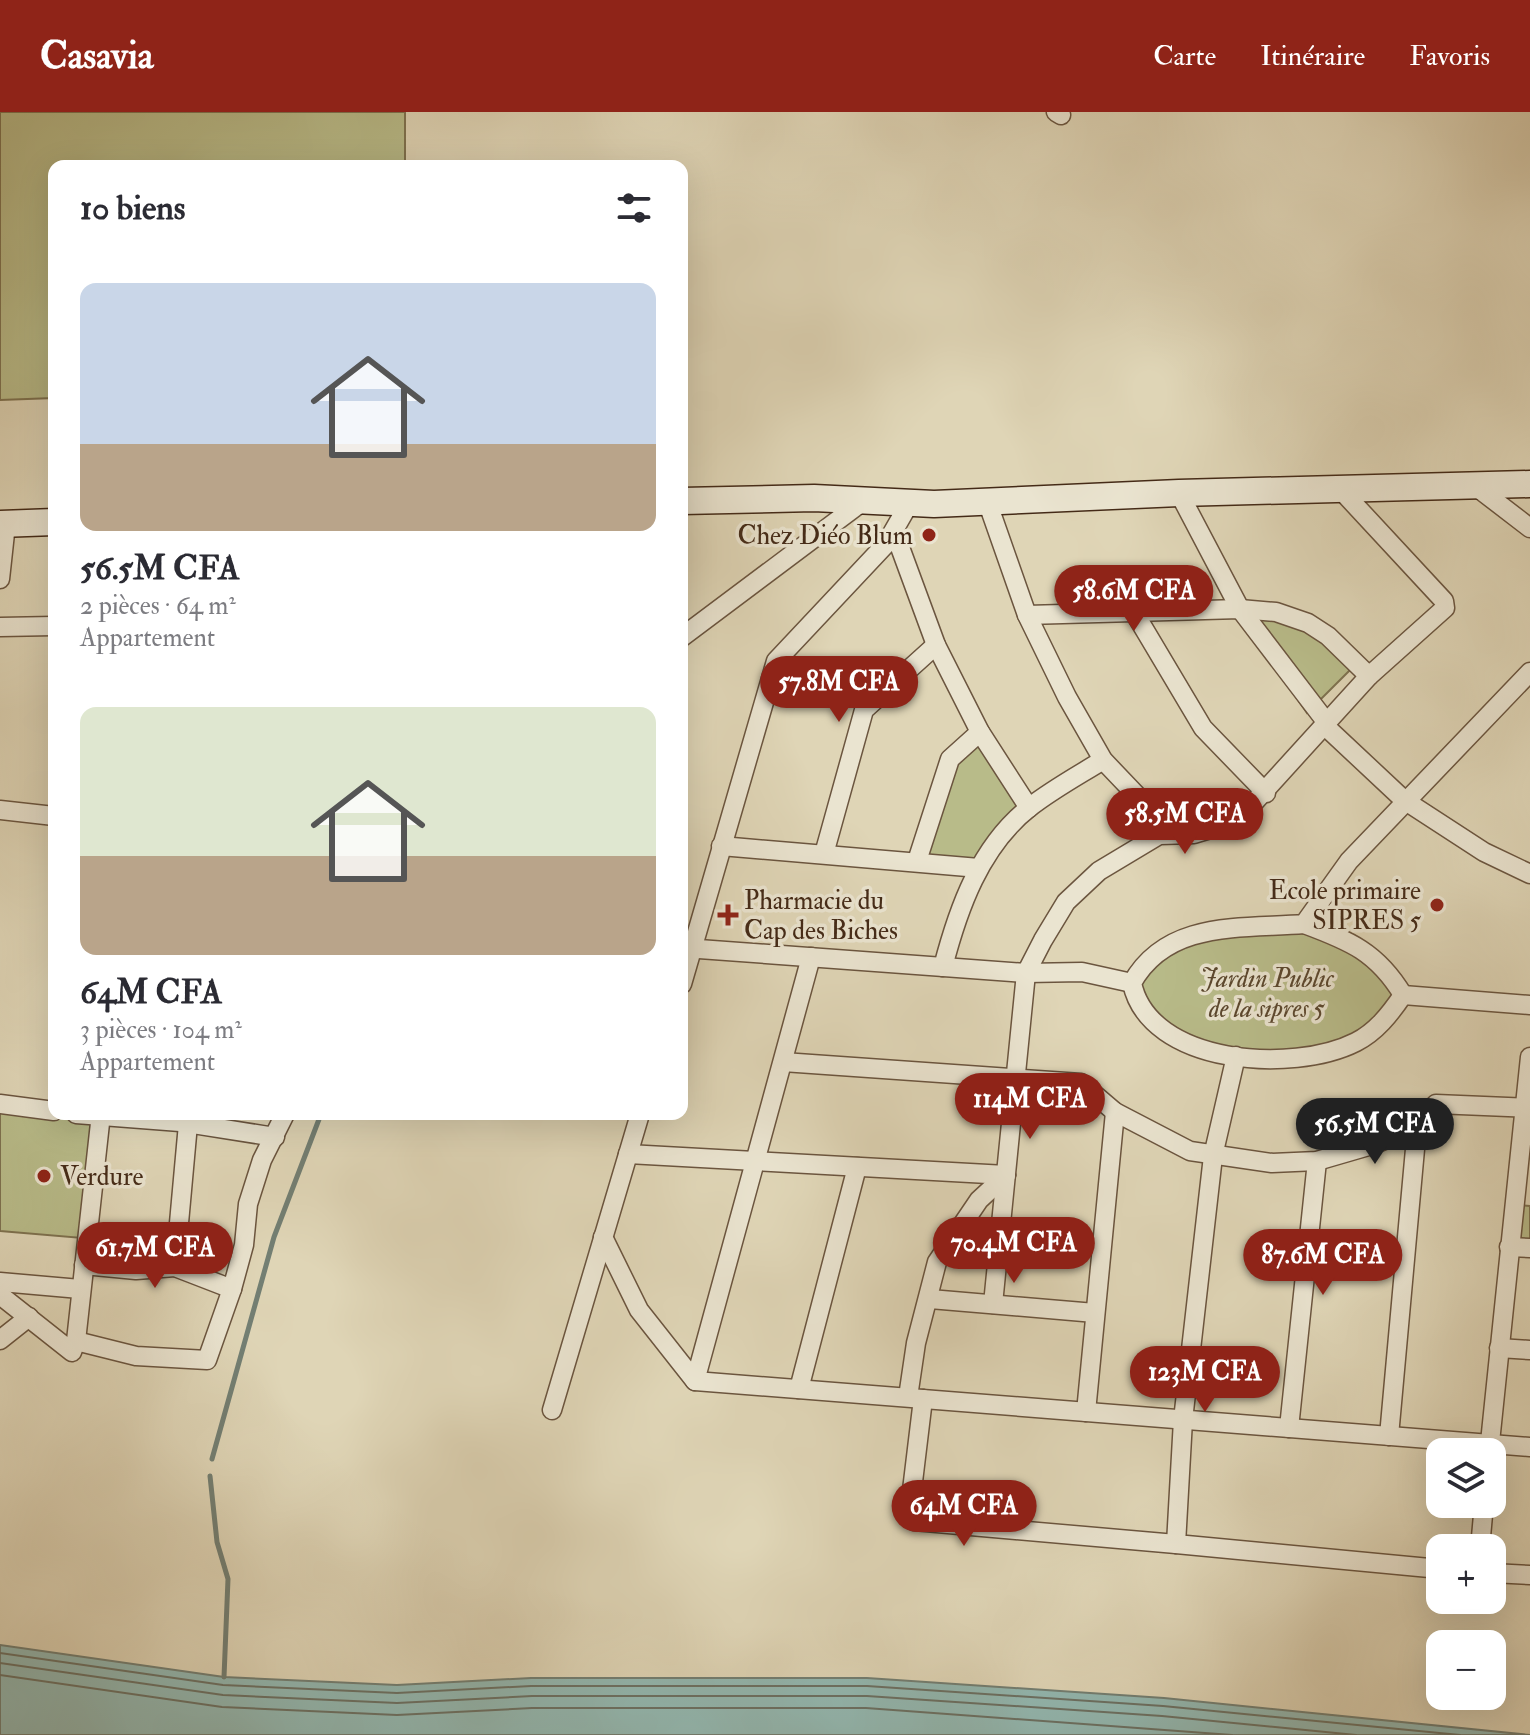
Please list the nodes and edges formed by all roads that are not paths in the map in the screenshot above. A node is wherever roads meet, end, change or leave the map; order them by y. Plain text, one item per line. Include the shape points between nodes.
1 (1530, 484) edge
2 (1474, 485) junction
3 (1341, 490) junction
4 (1179, 493) junction
5 (866, 499) junction
6 (688, 501) edge
7 (987, 501) junction
8 (910, 502) junction
9 (48, 522) edge
10 (3, 524) edge
11 (1530, 528) edge
12 (894, 531) junction
13 (0, 579) edge
14 (1240, 609) junction
15 (1134, 612) junction
16 (1027, 615) junction
17 (48, 626) edge
18 (0, 627) edge
19 (688, 632) edge
20 (936, 645) junction
21 (1530, 672) edge
22 (1369, 676) junction
23 (1326, 724) junction
24 (980, 732) junction
25 (1103, 760) junction
26 (1266, 793) junction
27 (1404, 800) junction
28 (1029, 808) junction
29 (0, 810) edge
30 (48, 815) edge
31 (1159, 835) junction
32 (721, 846) junction
33 (824, 854) junction
34 (917, 861) junction
35 (979, 868) junction
36 (1530, 874) edge
37 (1304, 924) junction
38 (688, 948) edge
39 (811, 957) junction
40 (943, 967) junction
41 (1026, 973) junction
42 (1132, 983) junction
43 (1403, 995) junction
44 (1530, 1005) edge
45 (1236, 1056) junction
46 (1530, 1057) edge
47 (783, 1062) junction
48 (1015, 1078) junction
49 (0, 1104) edge
50 (1528, 1108) edge
51 (48, 1110) edge
52 (1115, 1112) junction
53 (101, 1120) edge
54 (183, 1120) edge
55 (282, 1120) edge
56 (638, 1120) edge
57 (1417, 1127) junction
58 (275, 1137) junction
59 (628, 1154) junction
60 (1213, 1156) junction
61 (756, 1161) junction
62 (1317, 1161) junction
63 (857, 1167) junction
64 (1006, 1175) junction
65 (1522, 1205) edge
66 (603, 1237) junction
67 (1509, 1247) junction
68 (1530, 1248) edge
69 (84, 1265) junction
70 (175, 1267) junction
71 (0, 1282) edge
72 (80, 1289) junction
73 (232, 1289) junction
74 (0, 1295) edge
75 (930, 1299) junction
76 (993, 1304) junction
77 (1095, 1313) junction
78 (29, 1317) junction
79 (0, 1340) edge
80 (76, 1341) junction
81 (1499, 1348) junction
82 (1530, 1350) edge
83 (695, 1381) junction
84 (799, 1389) junction
85 (916, 1398) junction
86 (552, 1410) dead end
87 (1086, 1412) junction
88 (1183, 1420) junction
89 (1289, 1428) junction
90 (1389, 1436) junction
91 (1491, 1438) edge
92 (1426, 1440) edge
93 (1530, 1447) edge
94 (1506, 1448) edge
95 (1176, 1544) junction
96 (1426, 1568) edge
97 (1506, 1574) edge
98 (1530, 1575) edge

1 - 2 street
2 - 3 street
2 - 11 street
3 - 4 street
3 - 22 street via 1445,605
4 - 7 street
4 - 14 street
5 - 6 street
5 - 8 street
5 - 19 street
7 - 8 street
7 - 16 street
8 - 12 street
9 - 10 street
10 - 13 street
12 - 20 street
12 - 32 street via 776,661
14 - 15 street
14 - 22 street via 1276,612 1308,623
14 - 23 street
15 - 16 street
15 - 26 street via 1203,728
16 - 25 street
17 - 18 street
20 - 24 street
20 - 33 street via 864,710
21 - 27 street
22 - 23 street
23 - 26 street
23 - 27 street
24 - 28 street
24 - 34 street via 950,759
25 - 28 street
25 - 31 street via 1143,802
26 - 31 street via 1224,825 1194,834
27 - 36 street via 1484,852
27 - 37 street via 1349,861
28 - 35 street
29 - 30 street
31 - 41 street via 1099,871 1066,902
32 - 33 street
32 - 38 street
33 - 34 street
34 - 35 street
35 - 40 street via 958,911
37 - 42 street via 1178,939 1155,952
37 - 43 street via 1370,953
38 - 39 street
39 - 40 street
39 - 47 street
40 - 41 street
41 - 42 street via 1082,972
41 - 48 street
42 - 45 street via 1136,1001 1165,1034
43 - 44 street
43 - 45 street via 1370,1034 1352,1045 1293,1058
45 - 60 street
46 - 50 street
47 - 48 street
47 - 61 street
48 - 52 street via 1081,1083
48 - 64 street
49 - 51 street
50 - 57 street via 1436,1104
50 - 65 street
52 - 60 street via 1190,1151
52 - 77 street
53 - 69 street
54 - 58 street
54 - 70 street
55 - 58 street
56 - 59 street
57 - 62 street
57 - 90 street
58 - 73 street via 248,1204
59 - 61 street
59 - 66 street
60 - 62 street via 1272,1163
60 - 88 street
61 - 63 street
61 - 83 street
62 - 89 street
63 - 64 street
63 - 84 street
64 - 75 street via 979,1200 937,1262
64 - 76 street
65 - 67 street
66 - 83 street via 639,1310
66 - 86 street
67 - 68 street
67 - 81 street
69 - 70 street
69 - 72 street
70 - 73 street
71 - 72 street
72 - 80 street
73 - 80 street via 209,1355 202,1361 136,1356
74 - 78 street
75 - 76 street
75 - 85 street via 916,1343
76 - 77 street
77 - 87 street
78 - 79 street
78 - 80 street via 72,1352
81 - 82 street
81 - 91 street
83 - 84 street
84 - 85 street
85 - 87 street
85 - 95 street via 909,1515 914,1521
87 - 88 street
88 - 89 street
88 - 95 street
89 - 90 street
90 - 92 street
93 - 94 street
95 - 96 street
97 - 98 street

